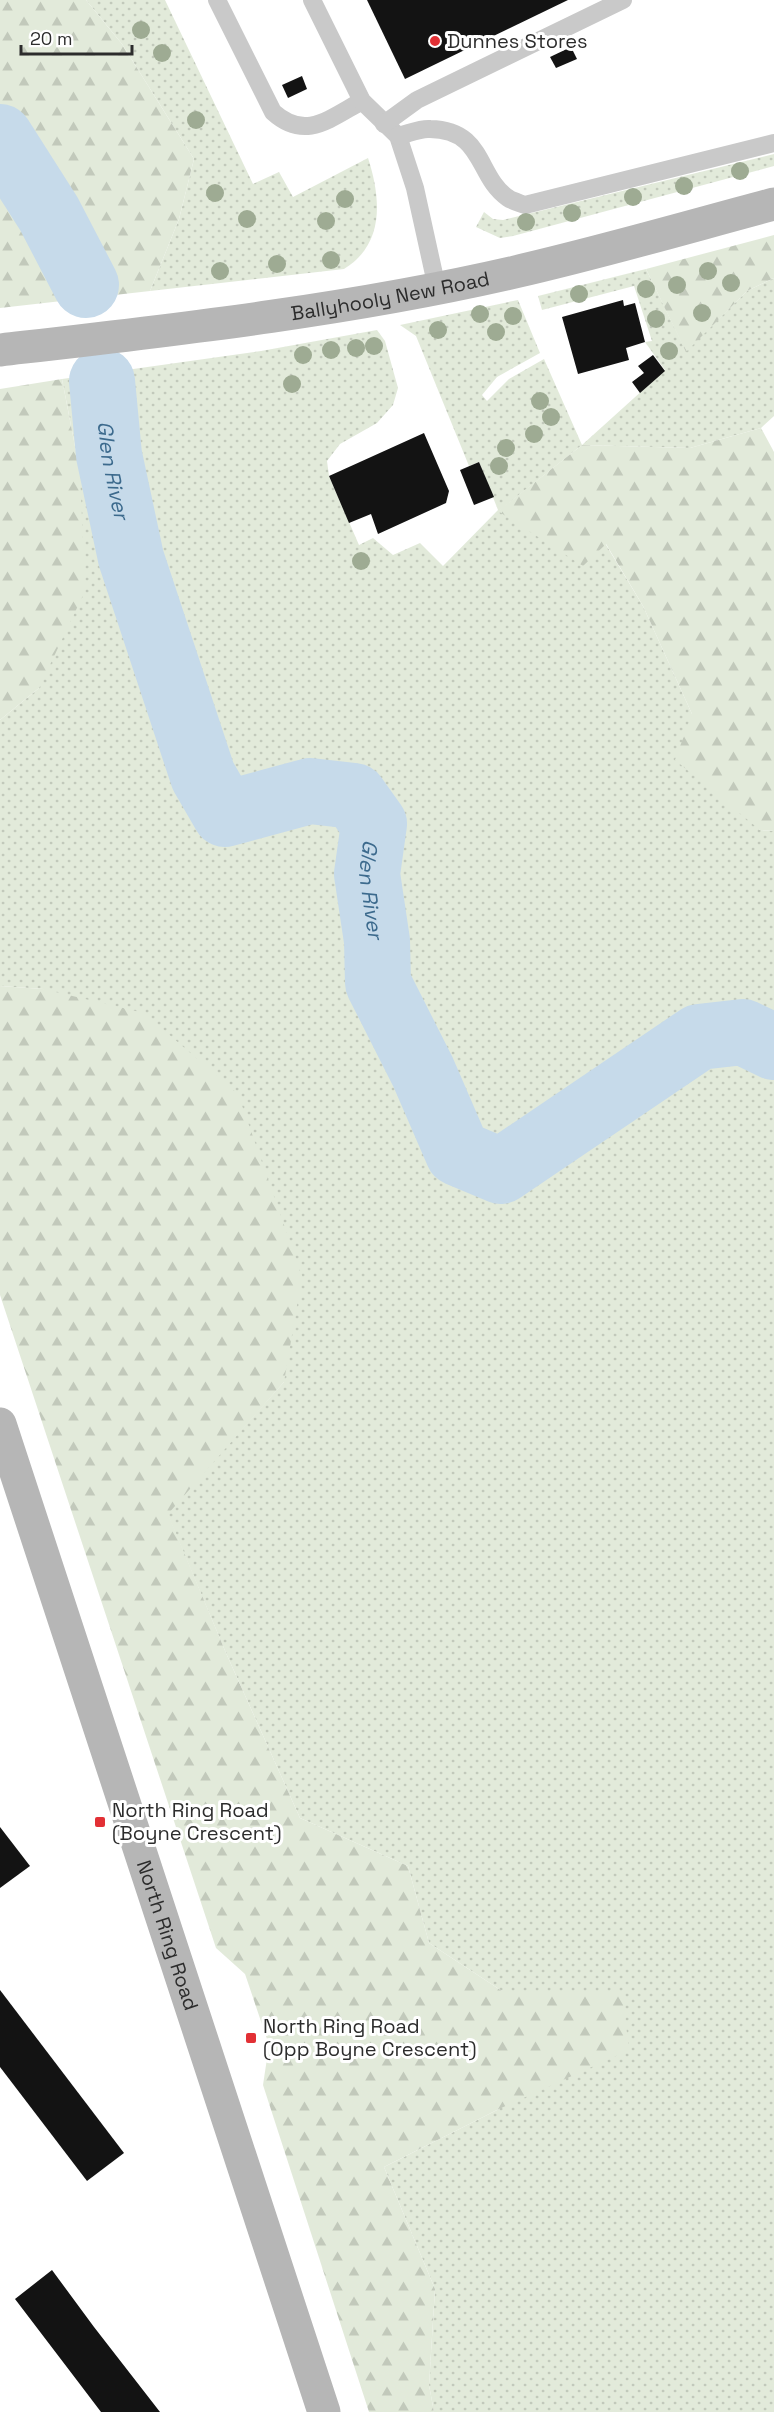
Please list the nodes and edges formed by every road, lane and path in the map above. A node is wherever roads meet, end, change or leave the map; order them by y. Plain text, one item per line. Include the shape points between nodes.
1 (217, 0) edge
2 (312, 0) edge
3 (623, 0) edge
4 (362, 101) junction
5 (384, 124) junction
6 (398, 136) junction
7 (774, 143) edge
8 (774, 204) edge
9 (437, 288) junction
10 (0, 350) edge
11 (0, 1424) edge
12 (324, 2412) edge

1 - 4 lane via 273,112 285,123 299,128 312,126
2 - 4 lane
3 - 5 lane via 417,100
4 - 5 lane
5 - 6 lane
6 - 7 lane via 429,128 465,139 495,185 507,197 525,205
6 - 9 lane via 415,188
8 - 9 main road, Ballyhooly New Road via 515,272
9 - 10 main road, Ballyhooly New Road via 239,322
11 - 12 main road, North Ring Road

